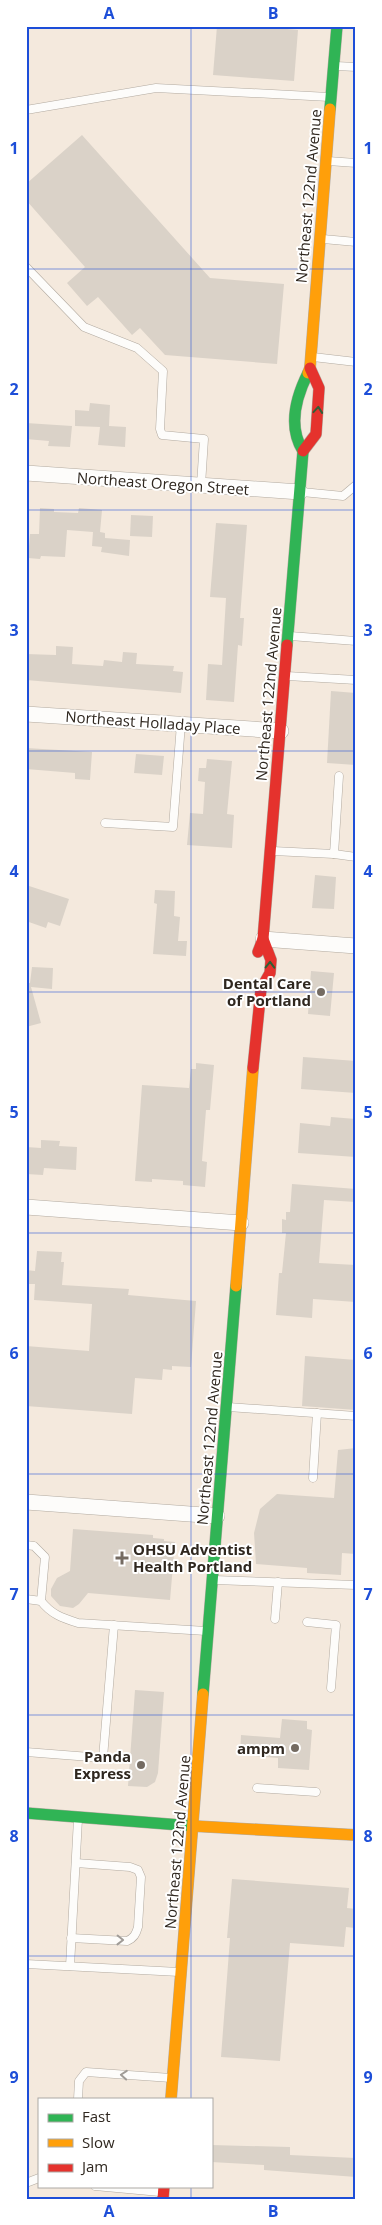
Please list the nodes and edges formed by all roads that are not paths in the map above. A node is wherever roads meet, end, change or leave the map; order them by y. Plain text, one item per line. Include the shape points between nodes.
1 (337, 26) edge
2 (334, 66) junction
3 (356, 67) edge
4 (331, 98) junction
5 (26, 110) edge
6 (326, 161) junction
7 (356, 163) edge
8 (320, 239) junction
9 (356, 242) edge
10 (26, 267) edge
11 (356, 352) edge
12 (355, 362) edge
13 (310, 363) junction
14 (303, 451) junction
15 (26, 473) edge
16 (356, 484) edge
17 (201, 485) junction
18 (300, 492) junction
19 (288, 636) junction
20 (356, 641) edge
21 (285, 676) junction
22 (356, 680) edge
23 (26, 714) edge
24 (181, 724) junction
25 (281, 731) junction
26 (339, 776) dead end
27 (105, 823) dead end
28 (271, 851) junction
29 (334, 854) junction
30 (356, 857) edge
31 (264, 939) junction
32 (356, 946) edge
33 (261, 990) junction
34 (26, 1207) edge
35 (241, 1223) junction
36 (226, 1407) junction
37 (317, 1413) junction
38 (356, 1416) edge
39 (313, 1478) dead end
40 (26, 1502) edge
41 (218, 1516) junction
42 (26, 1545) edge
43 (212, 1580) junction
44 (278, 1582) junction
45 (356, 1584) edge
46 (26, 1599) edge
47 (40, 1601) junction
48 (275, 1619) dead end
49 (307, 1622) dead end
50 (114, 1625) junction
51 (208, 1631) junction
52 (330, 1688) dead end
53 (26, 1752) edge
54 (257, 1788) dead end
55 (316, 1792) dead end
56 (26, 1813) edge
57 (78, 1817) junction
58 (193, 1826) junction
59 (356, 1835) edge
60 (76, 1863) junction
61 (71, 1938) junction
62 (26, 1964) edge
63 (70, 1966) junction
64 (181, 1972) junction
65 (173, 2078) junction
66 (78, 2098) edge
67 (171, 2098) edge
68 (38, 2178) edge
69 (26, 2183) edge
70 (118, 2188) edge
71 (164, 2192) edge

1 - 2 main road, Northeast 122nd Avenue
2 - 3 lane
2 - 4 main road, Northeast 122nd Avenue
4 - 5 lane via 156,88
4 - 6 main road, Northeast 122nd Avenue
6 - 7 lane
6 - 8 main road, Northeast 122nd Avenue
8 - 9 lane
8 - 13 main road, Northeast 122nd Avenue
10 - 17 lane via 84,327 137,348 163,370 160,429 162,435 204,439
11 - 12 lane
12 - 13 lane
13 - 14 main road, Northeast 122nd Avenue via 299,388 294,434
14 -> 13 main road, Northeast 122nd Avenue via 316,434 320,388
14 - 18 main road, Northeast 122nd Avenue
15 - 17 street, Northeast Oregon Street
16 - 18 lane via 343,496
17 - 18 street, Northeast Oregon Street
18 - 19 main road, Northeast 122nd Avenue
19 - 20 lane
19 - 21 main road, Northeast 122nd Avenue
21 - 22 lane
21 - 25 main road, Northeast 122nd Avenue
23 - 24 street, Northeast Holladay Place
24 - 25 street, Northeast Holladay Place
24 - 27 lane via 173,827
25 - 28 main road, Northeast 122nd Avenue
26 - 29 lane
28 - 29 lane
28 - 31 main road, Northeast 122nd Avenue
29 - 30 lane
31 - 32 street
31 - 33 main road, Northeast 122nd Avenue via 255,958 254,969
33 -> 31 main road, Northeast 122nd Avenue via 270,973 271,960
33 - 35 main road, Northeast 122nd Avenue
34 - 35 street
35 - 36 main road, Northeast 122nd Avenue
36 - 37 lane
36 - 41 main road, Northeast 122nd Avenue
37 - 38 lane
37 - 39 lane
40 - 41 street
41 - 43 main road, Northeast 122nd Avenue
42 - 47 lane via 34,1546 44,1557
43 - 44 lane
43 - 51 main road, Northeast 122nd Avenue
44 - 45 lane
44 - 48 lane
46 - 47 lane
47 - 50 lane via 58,1616 78,1623
49 - 52 lane via 336,1625
50 - 51 lane
50 - 53 lane via 103,1758
51 - 58 main road, Northeast 122nd Avenue
54 - 55 lane
56 - 57 main road
57 - 58 main road
57 - 60 lane
58 - 59 main road
58 - 64 main road, Northeast 122nd Avenue
60 - 61 lane
61 -> 60 lane via 127,1941 136,1934 138,1927 141,1877 138,1870
61 - 63 lane
62 - 63 lane
63 - 64 lane
64 - 65 main road, Northeast 122nd Avenue
65 -> 66 lane via 86,2072 79,2081
65 - 67 main road, Northeast 122nd Avenue
68 - 69 lane
70 - 71 lane

